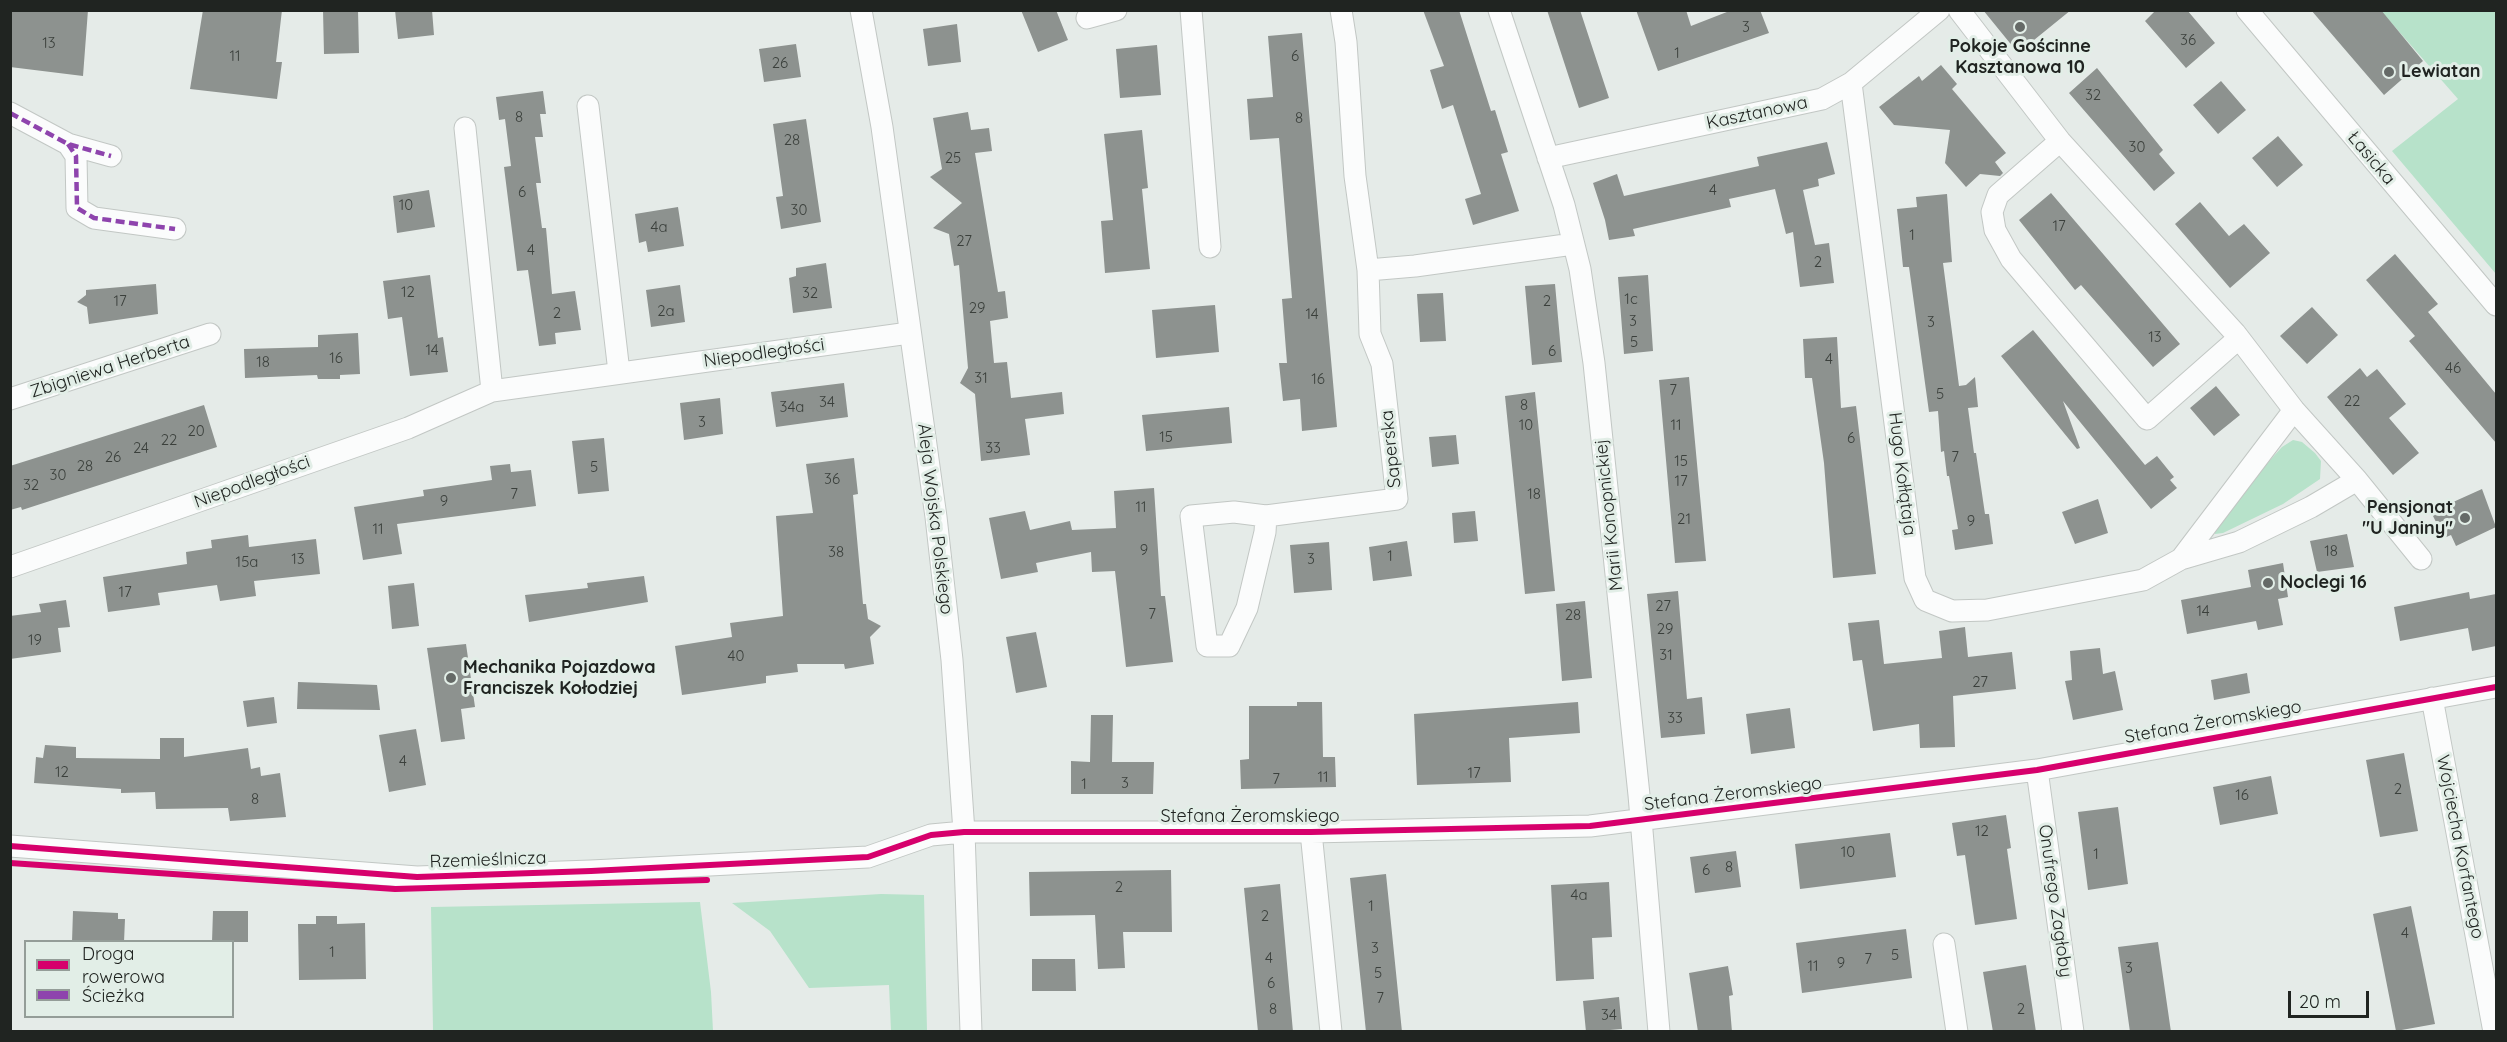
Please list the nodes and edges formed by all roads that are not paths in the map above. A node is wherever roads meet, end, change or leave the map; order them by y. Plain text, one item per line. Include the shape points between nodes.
1 (861, 10) edge
2 (1116, 10) edge
3 (1191, 10) edge
4 (1341, 10) edge
5 (1499, 10) edge
6 (1939, 10) edge
7 (1959, 10) edge
8 (2247, 10) edge
9 (1087, 18) dead end
10 (1851, 83) junction
11 (588, 106) dead end
12 (10, 113) edge
13 (465, 128) dead end
14 (2060, 141) junction
15 (68, 144) junction
16 (111, 156) dead end
17 (1548, 158) junction
18 (175, 229) dead end
19 (1573, 244) junction
20 (1210, 247) dead end
21 (1368, 270) junction
22 (2496, 305) edge
23 (909, 333) junction
24 (210, 334) dead end
25 (2239, 338) junction
26 (619, 372) junction
27 (492, 392) junction
28 (10, 399) edge
29 (2294, 410) junction
30 (2357, 480) junction
31 (1266, 516) junction
32 (2181, 559) junction
33 (2421, 559) dead end
34 (10, 567) edge
35 (2496, 687) edge
36 (2432, 698) junction
37 (2037, 770) junction
38 (1640, 821) junction
39 (964, 832) junction
40 (1311, 832) junction
41 (10, 846) edge
42 (1944, 944) dead end
43 (971, 1032) edge
44 (1331, 1032) edge
45 (1659, 1032) edge
46 (1957, 1032) edge
47 (2073, 1032) edge
48 (2494, 1032) edge

1 - 23 street, Aleja Wojska Polskiego via 882,127
2 - 9 street
3 - 20 street
4 - 21 street, Saperska via 1355,176
5 - 17 street, Marii Konopnickiej
6 - 10 street, Kasztanowa
7 - 14 street
8 - 22 street, Łasicka
10 - 17 street, Kasztanowa via 1822,99
10 - 32 street, Hugo Kołłątaja via 1916,578 1925,600 1952,611 1987,610 2143,580
11 - 26 street
12 - 15 street
13 - 27 street
14 - 25 street
14 - 25 street via 1998,195 1992,212 1995,230 2018,268 2147,419
15 - 16 street
15 - 18 street via 76,156 77,208 94,218
17 - 19 street, Marii Konopnickiej
19 - 21 street
19 - 38 street, Marii Konopnickiej via 1594,363
21 - 31 street, Saperska via 1370,334 1382,364 1397,499
23 - 26 street, Niepodległości
23 - 39 street, Aleja Wojska Polskiego via 952,660
24 - 28 street, Zbigniewa Herberta
25 - 29 street
26 - 27 street, Niepodległości
27 - 34 street, Niepodległości via 408,429
29 - 30 street
29 - 32 street, Hugo Kołłątaja
30 - 32 street, Hugo Kołłątaja via 2239,542
30 - 33 street
31 - 31 street, Saperska via 1247,608 1229,645 1207,646 1191,516 1234,512
35 - 36 street, Stefana Żeromskiego
36 - 37 street, Stefana Żeromskiego
36 - 48 street, Wojciecha Korfantego
37 - 38 street, Stefana Żeromskiego
37 - 47 street, Onufrego Zagłoby
38 - 40 street, Stefana Żeromskiego via 1590,826
38 - 45 street, Marii Konopnickiej
39 - 40 street, Stefana Żeromskiego
39 - 41 street, Rzemieślnicza via 932,836 868,857 417,877
39 - 43 street, Aleja Wojska Polskiego
40 - 44 street
42 - 46 street

